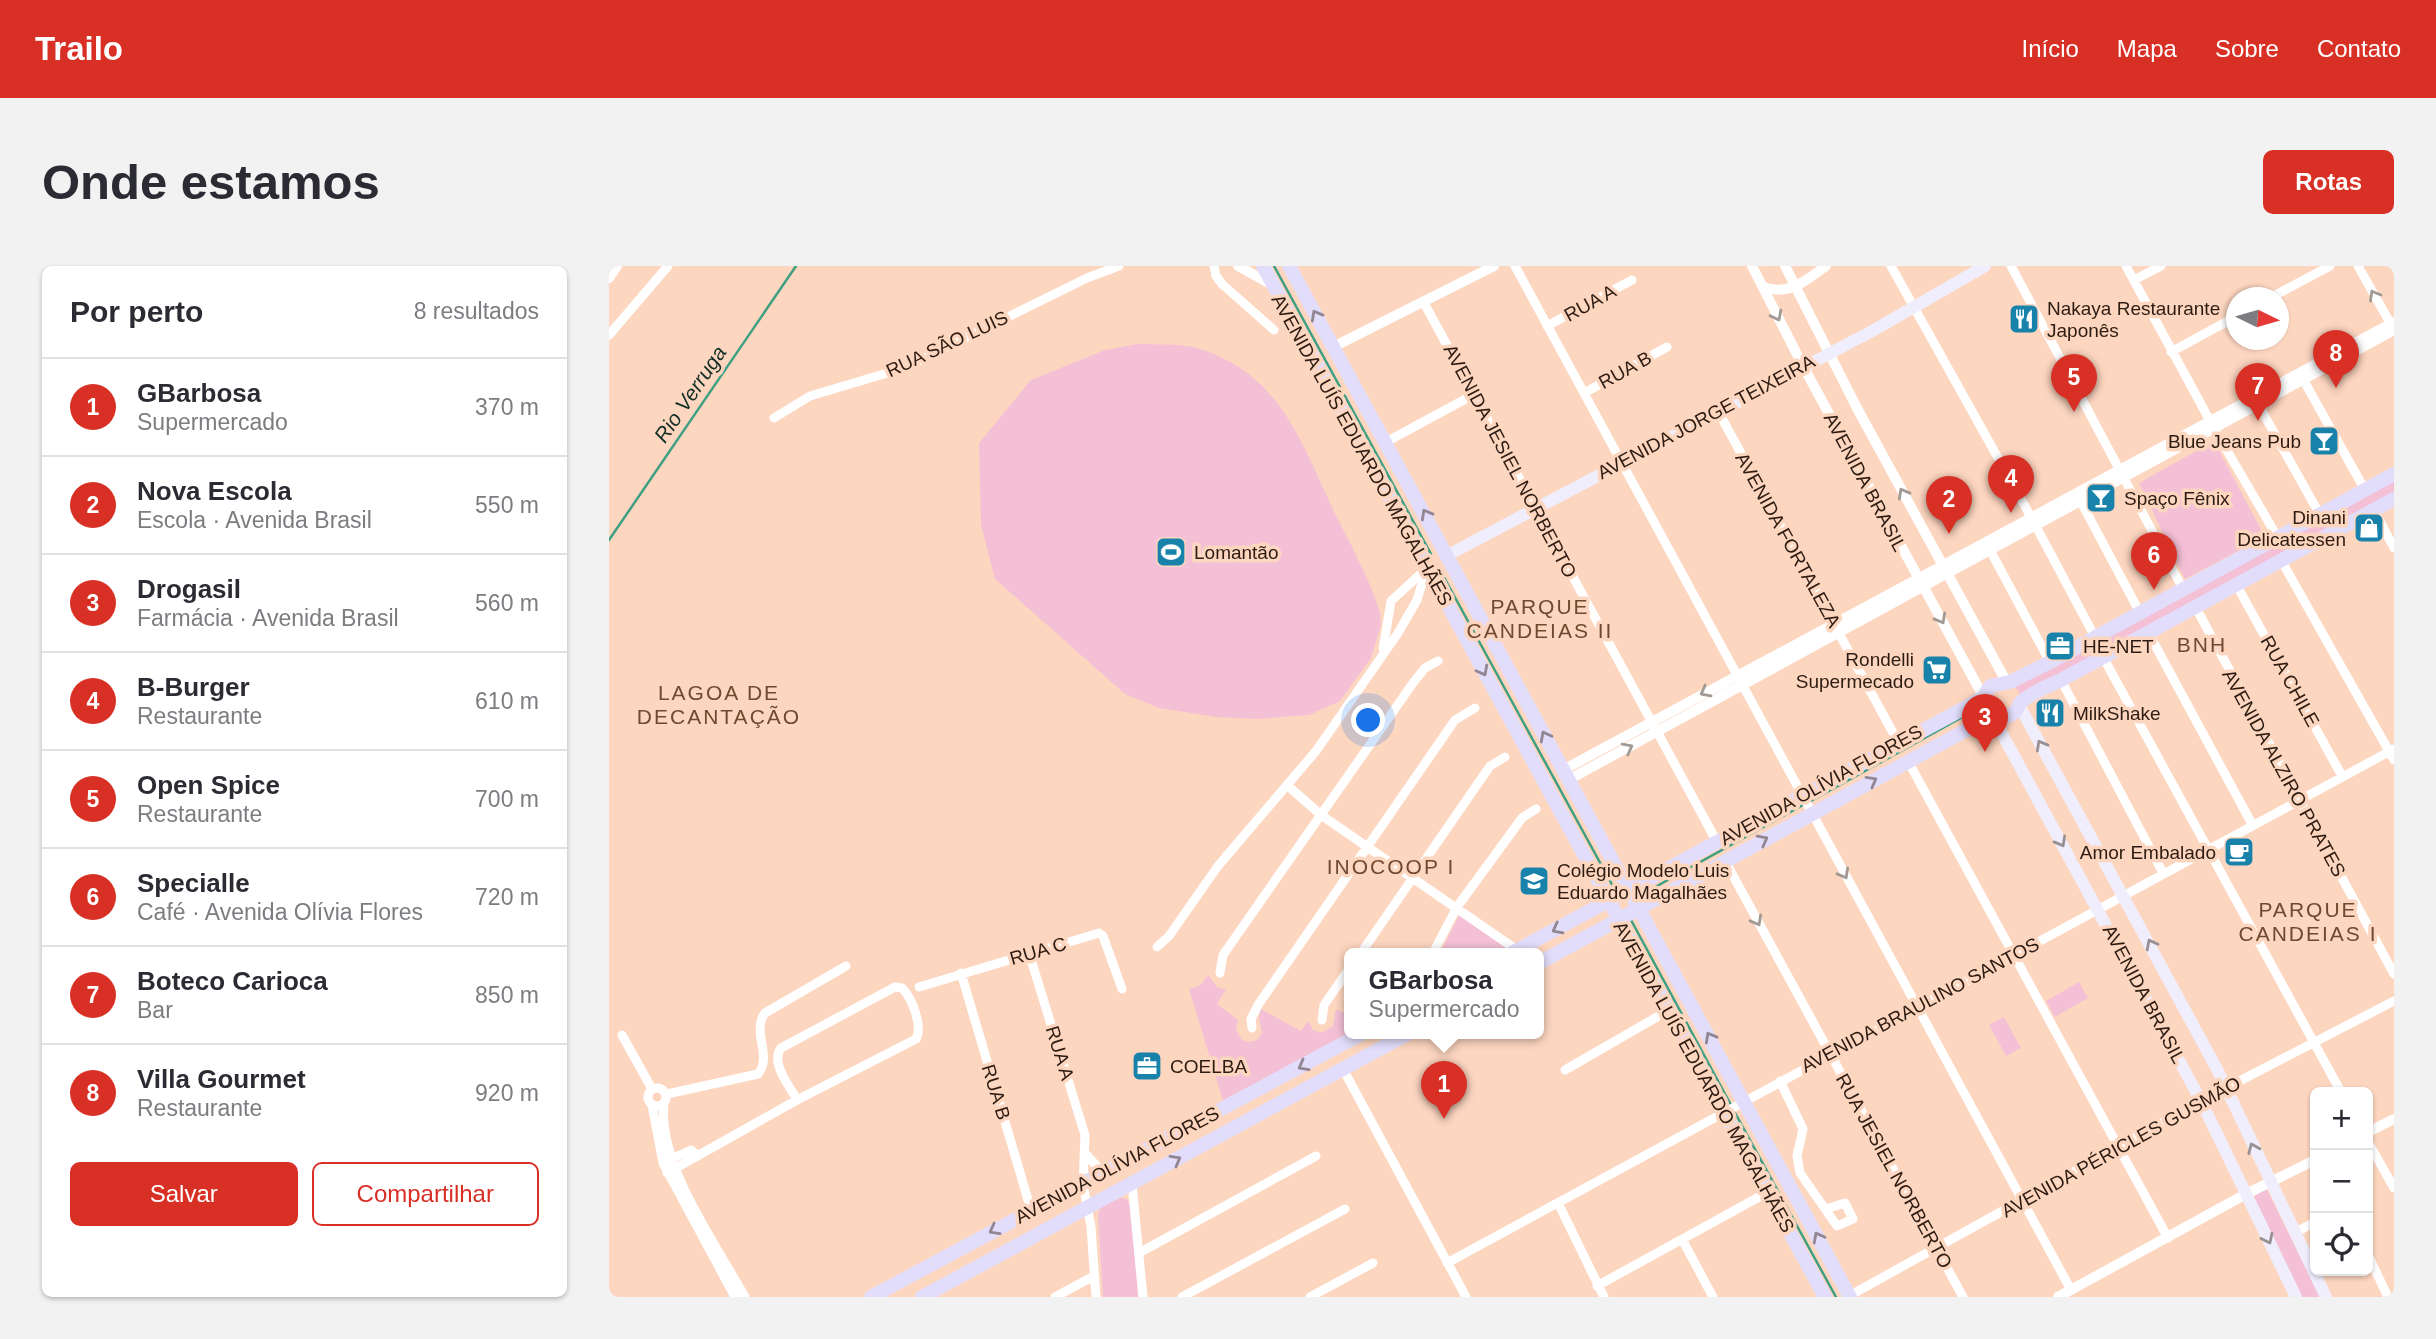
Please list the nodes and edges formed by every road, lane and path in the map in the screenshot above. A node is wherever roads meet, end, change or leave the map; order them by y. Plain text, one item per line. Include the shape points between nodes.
1 (617, 266) edge
2 (668, 266) edge
3 (1119, 266) edge
4 (1214, 266) edge
5 (1238, 266) edge
6 (1263, 266) edge
7 (1289, 266) edge
8 (1494, 266) edge
9 (1515, 266) edge
10 (1752, 266) edge
11 (1785, 266) edge
12 (1826, 266) edge
13 (1891, 266) edge
14 (1985, 266) edge
15 (2011, 266) edge
16 (2126, 266) edge
17 (2161, 266) edge
18 (2330, 266) edge
19 (2358, 266) edge
20 (609, 278) edge
21 (1632, 280) dead end
22 (2134, 280) junction
23 (1272, 285) junction
24 (1763, 287) junction
25 (1795, 288) junction
26 (2289, 288) edge
27 (1423, 301) junction
28 (1915, 307) junction
29 (2226, 322) edge
30 (1547, 327) junction
31 (2393, 327) edge
32 (1274, 330) dead end
33 (609, 335) edge
34 (1333, 347) junction
35 (1667, 347) dead end
36 (1829, 351) junction
37 (2171, 352) junction
38 (1803, 366) junction
39 (2304, 381) junction
40 (1584, 393) junction
41 (1473, 395) junction
42 (2258, 404) junction
43 (1718, 411) junction
44 (774, 418) dead end
45 (2213, 425) junction
46 (1386, 442) junction
47 (1621, 463) junction
48 (2123, 474) junction
49 (2394, 474) edge
50 (2365, 490) junction
51 (2394, 499) edge
52 (2081, 502) junction
53 (1536, 510) junction
54 (2374, 510) junction
55 (2320, 515) junction
56 (2034, 521) junction
57 (2279, 538) junction
58 (2394, 548) edge
59 (1990, 550) junction
60 (1448, 555) junction
61 (2281, 560) junction
62 (1425, 569) junction
63 (1946, 569) junction
64 (2207, 576) junction
65 (1920, 583) junction
66 (2182, 587) junction
67 (2232, 589) junction
68 (2212, 599) junction
69 (1391, 601) junction
70 (1412, 608) junction
71 (2196, 608) junction
72 (2139, 611) junction
73 (1837, 628) junction
74 (2150, 634) junction
75 (2095, 638) junction
76 (1381, 654) junction
77 (2103, 657) junction
78 (1437, 661) dead end
79 (2050, 662) junction
80 (1741, 679) junction
81 (2061, 680) junction
82 (2008, 682) junction
83 (1984, 696) junction
84 (2020, 704) junction
85 (1475, 708) dead end
86 (1993, 717) junction
87 (1651, 721) junction
88 (1657, 732) junction
89 (1898, 742) junction
90 (2392, 754) edge
91 (1505, 757) dead end
92 (1908, 761) junction
93 (1566, 775) junction
94 (2342, 776) junction
95 (1288, 786) junction
96 (1802, 795) junction
97 (2300, 800) junction
98 (1536, 809) dead end
99 (1812, 814) junction
100 (1321, 815) junction
101 (2252, 824) junction
102 (1717, 842) junction
103 (1367, 847) junction
104 (2207, 850) junction
105 (1725, 861) junction
106 (2163, 873) junction
107 (1413, 877) junction
108 (1628, 890) junction
109 (2124, 894) junction
110 (1608, 901) junction
111 (1457, 907) junction
112 (1639, 908) junction
113 (2098, 909) junction
114 (1618, 919) junction
115 (1157, 947) dead end
116 (1364, 948) edge
117 (1436, 948) edge
118 (1510, 948) edge
119 (1520, 948) edge
120 (1029, 953) junction
121 (2013, 956) junction
122 (1544, 960) edge
123 (846, 967) dead end
124 (961, 973) junction
125 (1220, 973) dead end
126 (2394, 974) edge
127 (1344, 976) edge
128 (919, 987) dead end
129 (1122, 989) dead end
130 (2394, 1001) edge
131 (1918, 1007) junction
132 (1669, 1010) junction
133 (1322, 1020) dead end
134 (1252, 1028) dead end
135 (622, 1035) dead end
136 (1352, 1039) edge
137 (1398, 1039) edge
138 (2315, 1044) junction
139 (1830, 1054) junction
140 (1343, 1069) junction
141 (1565, 1070) dead end
142 (1780, 1081) junction
143 (2338, 1087) edge
144 (2226, 1088) junction
145 (652, 1089) junction
146 (666, 1099) junction
147 (797, 1100) junction
148 (2201, 1101) junction
149 (1742, 1102) junction
150 (652, 1105) junction
151 (1727, 1110) junction
152 (2394, 1119) edge
153 (2373, 1130) edge
154 (2118, 1149) junction
155 (2373, 1150) edge
156 (1086, 1154) junction
157 (698, 1156) junction
158 (1316, 1156) dead end
159 (1131, 1157) junction
160 (667, 1161) junction
161 (2310, 1162) edge
162 (671, 1171) junction
163 (1102, 1172) junction
164 (1137, 1181) junction
165 (2269, 1183) junction
166 (1083, 1184) junction
167 (2393, 1186) edge
168 (1768, 1192) junction
169 (2246, 1194) junction
170 (2024, 1201) junction
171 (1558, 1203) junction
172 (1088, 1209) junction
173 (1345, 1209) dead end
174 (1826, 1209) dead end
175 (1031, 1210) junction
176 (2310, 1225) edge
177 (2294, 1233) junction
178 (2168, 1238) junction
179 (1683, 1241) junction
180 (1937, 1250) junction
181 (1139, 1253) junction
182 (2310, 1257) edge
183 (1373, 1263) dead end
184 (1447, 1263) junction
185 (2373, 1266) edge
186 (1094, 1276) junction
187 (2322, 1276) edge
188 (1597, 1286) junction
189 (893, 1290) edge
190 (2071, 1290) junction
191 (1850, 1296) edge
192 (736, 1297) edge
193 (745, 1297) edge
194 (871, 1297) edge
195 (922, 1297) edge
196 (1055, 1297) edge
197 (1096, 1297) edge
198 (1143, 1297) edge
199 (1182, 1297) edge
200 (1310, 1297) edge
201 (1466, 1297) edge
202 (1604, 1297) edge
203 (1713, 1297) edge
204 (1825, 1297) edge
205 (1963, 1297) edge
206 (2058, 1297) edge
207 (2296, 1297) edge
208 (2326, 1297) edge
209 (2388, 1297) edge

1 - 20 street
2 - 33 street
3 - 44 street, RUA SÃO LUIS via 904,368 810,396
4 - 32 street via 1222,284
5 - 23 street
6 - 23 main road, AVENIDA LUÍS EDUARDO MAGALHÃES
34 -> 7 main road, AVENIDA LUÍS EDUARDO MAGALHÃES
8 - 27 street
9 - 30 street
10 - 24 street, AVENIDA BRASIL
11 - 25 street, AVENIDA BRASIL
12 - 25 street
13 - 28 street
14 - 28 main road, AVENIDA JORGE TEIXEIRA
15 - 48 street
16 - 22 street
17 - 22 street
18 - 26 street
31 -> 19 street
21 - 30 street, RUA A
22 - 37 street
23 - 62 main road, AVENIDA LUÍS EDUARDO MAGALHÃES
24 - 25 street via 1777,291
24 -> 38 street, AVENIDA BRASIL
25 - 36 street, AVENIDA BRASIL
27 - 34 street
27 - 41 street, AVENIDA JESIEL NORBERTO
28 - 36 main road, AVENIDA JORGE TEIXEIRA
28 - 56 street
29 - 37 street
30 - 40 street
31 - 39 street
31 - 45 street
34 - 46 main road, AVENIDA LUÍS EDUARDO MAGALHÃES
35 - 40 street, RUA B
36 - 38 main road, AVENIDA JORGE TEIXEIRA
63 -> 36 street, AVENIDA BRASIL
37 - 45 street
38 - 43 main road, AVENIDA JORGE TEIXEIRA
38 - 65 street, AVENIDA BRASIL
39 - 42 street
39 - 50 street
40 - 47 street
41 - 46 street
41 - 53 street, AVENIDA JESIEL NORBERTO
42 - 45 street
42 - 55 street
43 - 47 main road, AVENIDA JORGE TEIXEIRA
43 - 73 street, AVENIDA FORTALEZA
45 - 48 street
45 - 57 street
60 -> 46 main road, AVENIDA LUÍS EDUARDO MAGALHÃES
47 - 53 main road, AVENIDA JORGE TEIXEIRA
47 - 80 street
48 - 52 street
48 - 56 street
48 - 66 street
49 - 50 main road, AVENIDA OLÍVIA FLORES
50 - 55 main road, AVENIDA OLÍVIA FLORES
51 - 54 main road, AVENIDA OLÍVIA FLORES
52 - 56 street
52 - 72 street
53 - 60 main road, AVENIDA JORGE TEIXEIRA
53 - 87 street, AVENIDA JESIEL NORBERTO
54 - 58 street
54 - 61 main road, AVENIDA OLÍVIA FLORES
55 - 57 main road, AVENIDA OLÍVIA FLORES
56 - 59 street
56 - 63 street
56 - 75 street
57 - 64 main road, AVENIDA OLÍVIA FLORES
59 - 63 street
59 - 79 street
60 - 62 street, AVENIDA JORGE TEIXEIRA
93 -> 60 main road, AVENIDA LUÍS EDUARDO MAGALHÃES
61 - 67 main road, AVENIDA OLÍVIA FLORES
61 - 90 street
62 - 69 street, AVENIDA JORGE TEIXEIRA
62 - 70 street
62 -> 110 main road, AVENIDA LUÍS EDUARDO MAGALHÃES
63 - 65 street
63 - 82 street, AVENIDA BRASIL
64 - 66 main road, AVENIDA OLÍVIA FLORES
64 - 67 main road
64 - 68 main road
65 - 73 street
65 -> 83 street, AVENIDA BRASIL
66 - 72 main road, AVENIDA OLÍVIA FLORES
67 - 68 main road, AVENIDA OLÍVIA FLORES
67 - 94 street, RUA CHILE
68 - 71 main road, AVENIDA OLÍVIA FLORES
69 - 70 street via 1398,612
69 - 76 street
70 - 76 street
71 - 74 main road, AVENIDA OLÍVIA FLORES
71 - 97 street, AVENIDA ALZIRO PRATES
72 - 75 main road, AVENIDA OLÍVIA FLORES
73 - 80 street
73 - 89 street, AVENIDA FORTALEZA
74 - 77 main road, AVENIDA OLÍVIA FLORES
74 - 101 street
75 - 79 main road, AVENIDA OLÍVIA FLORES
76 - 95 street
77 - 81 main road, AVENIDA OLÍVIA FLORES
77 - 104 street
78 - 100 street via 1413,683
79 - 82 main road, AVENIDA OLÍVIA FLORES
80 -> 87 street
80 - 88 street
80 - 96 street
81 - 84 main road, AVENIDA OLÍVIA FLORES
81 - 106 street
82 - 83 main road, AVENIDA OLÍVIA FLORES via 1990,686
82 - 84 main road, AVENIDA BRASIL via 2018,690
83 - 86 main road, AVENIDA BRASIL via 1987,712
83 - 89 main road, AVENIDA OLÍVIA FLORES
84 - 86 main road, AVENIDA OLÍVIA FLORES via 2005,717
109 -> 84 main road, AVENIDA BRASIL
85 - 103 street via 1455,720
86 - 92 main road, AVENIDA OLÍVIA FLORES
86 -> 113 main road, AVENIDA BRASIL
87 - 88 street, AVENIDA JESIEL NORBERTO
87 - 93 street
93 -> 88 street
88 - 102 street, AVENIDA JESIEL NORBERTO
89 - 96 main road, AVENIDA OLÍVIA FLORES
90 - 94 street, AVENIDA BRAULINO SANTOS
91 - 107 street via 1490,766
99 -> 92 main road, AVENIDA OLÍVIA FLORES
92 - 121 street
93 - 108 main road, AVENIDA LUÍS EDUARDO MAGALHÃES
94 - 97 street, AVENIDA BRAULINO SANTOS
95 - 100 street
95 - 115 street via 1226,856
96 - 99 street
96 - 102 main road, AVENIDA OLÍVIA FLORES
97 - 101 street, AVENIDA BRAULINO SANTOS
97 - 126 street, AVENIDA ALZIRO PRATES
98 - 111 street via 1522,818
105 -> 99 main road, AVENIDA OLÍVIA FLORES
99 -> 131 street
100 - 103 street
100 - 125 street via 1223,955
101 - 104 street, AVENIDA BRAULINO SANTOS
102 - 108 main road, AVENIDA OLÍVIA FLORES
103 - 107 street
103 - 134 street via 1254,1012
104 - 106 street, AVENIDA BRAULINO SANTOS
104 - 138 street
105 - 112 main road, AVENIDA OLÍVIA FLORES
105 -> 139 street, RUA JESIEL NORBERTO
106 - 109 street, AVENIDA BRAULINO SANTOS
107 - 111 street
107 - 116 street
108 - 110 main road, AVENIDA OLÍVIA FLORES
108 - 112 main road, AVENIDA LUÍS EDUARDO MAGALHÃES
109 - 113 street, AVENIDA BRAULINO SANTOS
144 -> 109 main road, AVENIDA BRASIL
110 - 114 main road, AVENIDA LUÍS EDUARDO MAGALHÃES
110 -> 119 main road, AVENIDA OLÍVIA FLORES
111 - 117 street
111 - 118 street
112 - 114 main road, AVENIDA OLÍVIA FLORES
149 -> 112 main road, AVENIDA LUÍS EDUARDO MAGALHÃES
113 - 121 street, AVENIDA BRAULINO SANTOS
113 - 148 main road, AVENIDA BRASIL
114 - 122 main road, AVENIDA OLÍVIA FLORES
114 - 132 main road, AVENIDA LUÍS EDUARDO MAGALHÃES
120 - 124 street, RUA C
120 - 129 street, RUA C via 1099,933
120 - 156 street, RUA A via 1085,1135
121 - 131 street, AVENIDA BRAULINO SANTOS
121 - 154 street
123 - 146 street via 765,1013 759,1028 764,1060 758,1074
124 - 128 street, RUA C
124 - 175 street, RUA B
127 - 133 street via 1324,1005
130 - 138 street, AVENIDA PÉRICLES GUSMÃO
131 - 139 street, AVENIDA BRAULINO SANTOS
131 - 170 street
132 - 141 street
132 - 151 main road, AVENIDA LUÍS EDUARDO MAGALHÃES
135 - 145 street
136 -> 159 main road, AVENIDA OLÍVIA FLORES
137 - 140 main road, AVENIDA OLÍVIA FLORES
138 - 143 street
138 - 144 street, AVENIDA PÉRICLES GUSMÃO
139 - 142 street, AVENIDA BRAULINO SANTOS
139 - 180 street, RUA JESIEL NORBERTO
164 -> 140 main road, AVENIDA OLÍVIA FLORES
140 - 184 street
142 - 149 street, AVENIDA BRAULINO SANTOS
142 - 174 street via 1804,1129 1797,1156 1800,1173
144 - 148 street, AVENIDA PÉRICLES GUSMÃO
165 -> 144 main road, AVENIDA BRASIL
145 - 146 street via 661,1088
145 - 150 street via 648,1097
146 - 150 street
146 - 160 street
147 - 147 street via 916,1039 918,1027 908,993 895,987 781,1048 776,1063
147 - 157 street
148 - 154 street, AVENIDA PÉRICLES GUSMÃO
148 - 169 main road, AVENIDA BRASIL
149 - 151 street, AVENIDA BRAULINO SANTOS
191 -> 149 main road, AVENIDA LUÍS EDUARDO MAGALHÃES
150 - 160 street
151 - 168 main road, AVENIDA LUÍS EDUARDO MAGALHÃES
151 - 171 street, AVENIDA BRAULINO SANTOS
152 - 153 street
154 - 170 street, AVENIDA PÉRICLES GUSMÃO
154 - 178 street
155 - 167 street
156 - 163 street
156 - 166 street, RUA A
157 - 160 street via 691,1150
157 - 162 street
158 - 181 street
159 - 163 main road, AVENIDA OLÍVIA FLORES
159 - 164 main road via 1142,1169
160 - 162 street
161 - 165 street
162 - 192 street
162 - 193 street
163 - 166 main road, AVENIDA OLÍVIA FLORES
164 - 172 main road, AVENIDA OLÍVIA FLORES
164 - 181 street
165 - 169 street
165 - 177 main road, AVENIDA BRASIL
166 - 172 street, RUA A
166 - 175 main road, AVENIDA OLÍVIA FLORES
168 - 179 street
168 - 204 main road, AVENIDA LUÍS EDUARDO MAGALHÃES
169 - 178 street
169 -> 207 main road, AVENIDA BRASIL
170 - 180 street, AVENIDA PÉRICLES GUSMÃO
170 - 190 street
171 - 184 street, AVENIDA BRAULINO SANTOS
171 - 188 street
172 - 186 street, RUA A
172 - 195 main road, AVENIDA OLÍVIA FLORES
173 - 199 street
175 -> 189 main road, AVENIDA OLÍVIA FLORES
176 - 177 street
177 - 182 main road, AVENIDA BRASIL
178 - 190 street
179 - 188 street
179 - 203 street
180 - 191 street, AVENIDA PÉRICLES GUSMÃO
180 - 205 street, RUA JESIEL NORBERTO
181 - 198 street
183 - 200 street
184 - 201 street
185 - 209 street
186 - 196 street
186 - 197 street, RUA A
187 - 208 main road, AVENIDA BRASIL
188 - 202 street
189 - 194 main road, AVENIDA OLÍVIA FLORES
190 - 206 street

